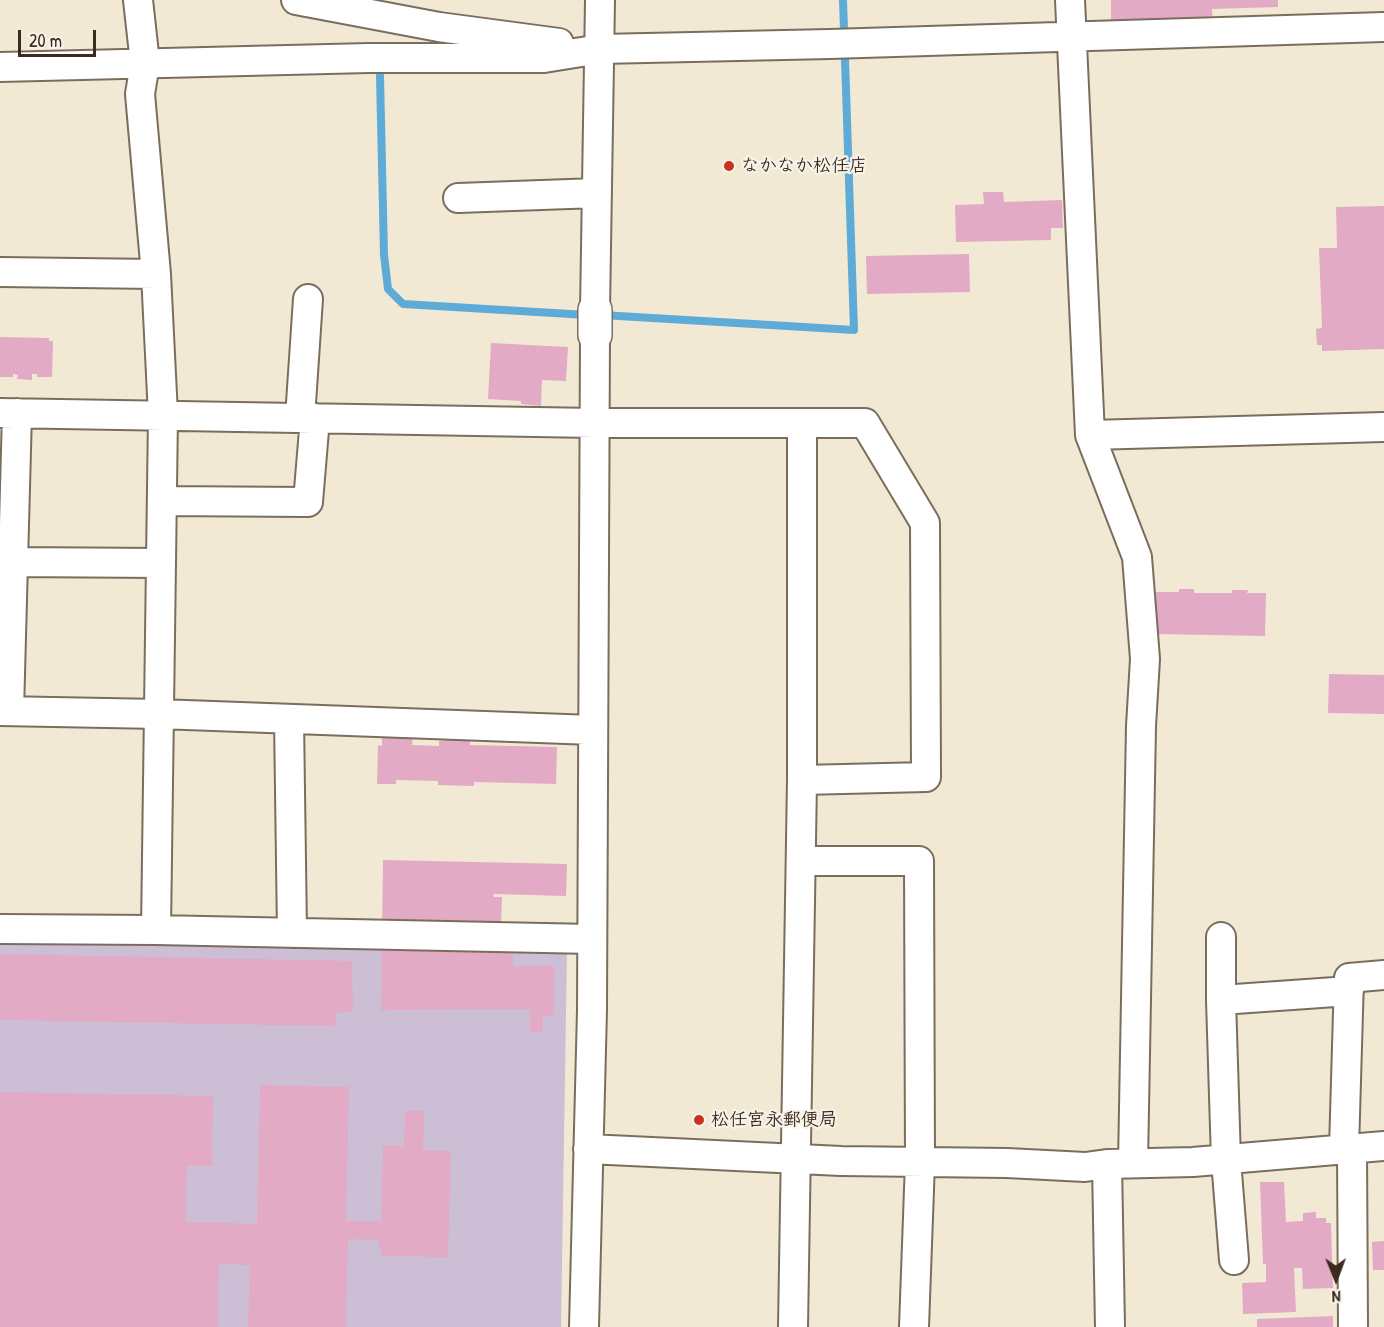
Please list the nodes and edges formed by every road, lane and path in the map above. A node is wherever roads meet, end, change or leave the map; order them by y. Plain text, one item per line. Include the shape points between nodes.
1 (138, 0) edge
2 (296, 0) edge
3 (600, 0) edge
4 (1070, 0) edge
5 (1384, 27) edge
6 (1071, 37) junction
7 (600, 49) junction
8 (145, 63) junction
9 (0, 67) edge
10 (597, 193) junction
11 (458, 198) dead end
12 (0, 272) edge
13 (156, 274) junction
14 (308, 299) dead end
15 (8, 413) edge
16 (163, 415) junction
17 (308, 418) junction
18 (595, 423) junction
19 (802, 423) junction
20 (1384, 427) edge
21 (1090, 435) junction
22 (162, 501) junction
23 (13, 562) junction
24 (161, 563) junction
25 (5, 711) edge
26 (159, 714) junction
27 (289, 719) junction
28 (593, 730) junction
29 (802, 780) junction
30 (801, 861) junction
31 (0, 929) edge
32 (156, 930) junction
33 (292, 933) junction
34 (1221, 937) dead end
35 (592, 939) junction
36 (1384, 975) edge
37 (1349, 991) junction
38 (1221, 1000) junction
39 (1384, 1146) edge
40 (588, 1149) junction
41 (1348, 1149) junction
42 (795, 1159) junction
43 (1226, 1160) junction
44 (920, 1162) junction
45 (1120, 1164) junction
46 (1234, 1260) dead end
47 (584, 1327) edge
48 (793, 1327) edge
49 (914, 1327) edge
50 (1110, 1327) edge
51 (1353, 1327) edge

1 - 8 street
2 - 7 street via 439,27
3 - 7 street
4 - 6 street
5 - 6 street
6 - 7 street
6 - 21 street
7 - 8 street via 544,58
7 - 10 street
8 - 9 street
8 - 13 street via 140,94
10 - 11 street
10 - 18 street
12 - 13 street
13 - 16 street
14 - 17 street
15 - 16 street
15 - 23 street
16 - 17 street
16 - 22 street
17 - 18 street
17 - 22 street via 308,502
18 - 19 street
18 - 28 street
19 - 29 street
19 - 29 street via 865,423 925,523 926,777
20 - 21 street
21 - 45 street via 1137,557 1145,659
22 - 24 street
23 - 24 street
23 - 25 street
24 - 26 street
25 - 26 street
26 - 27 street
26 - 32 street
27 - 28 street
27 - 33 street
28 - 35 street
29 - 30 street
30 - 42 street
30 - 44 street via 919,861
31 - 32 street
32 - 33 street
33 - 35 street
34 - 38 street
35 - 40 street
36 - 37 street via 1349,978
37 - 38 street
37 - 41 street
38 - 43 street
39 - 41 street
40 - 42 street
40 - 47 street
41 - 43 street
41 - 51 street
42 - 44 street
42 - 48 street
43 - 45 street
43 - 46 street
44 - 45 street via 1085,1167
44 - 49 street
45 - 50 street

